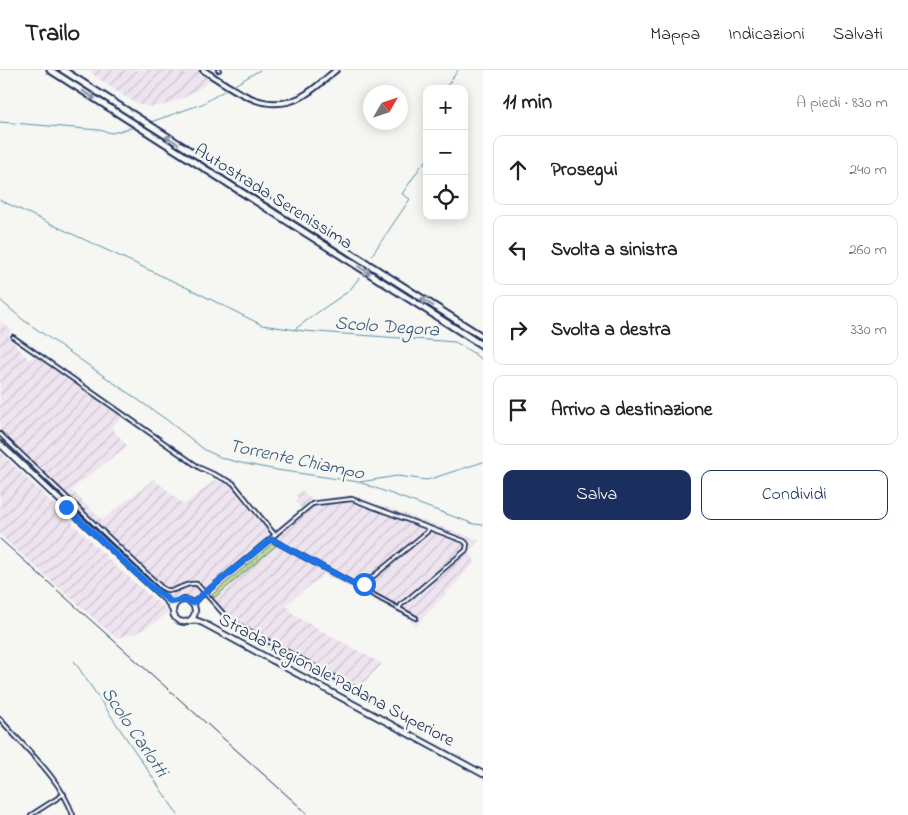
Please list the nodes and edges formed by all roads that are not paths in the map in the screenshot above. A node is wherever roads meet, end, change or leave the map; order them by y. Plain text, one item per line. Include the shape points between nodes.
1 (50, 70) edge
2 (62, 70) edge
3 (203, 70) edge
4 (336, 70) edge
5 (13, 337) dead end
6 (483, 337) edge
7 (483, 346) edge
8 (0, 434) edge
9 (0, 444) edge
10 (429, 528) junction
11 (275, 535) junction
12 (271, 539) junction
13 (361, 588) junction
14 (205, 593) junction
15 (160, 595) junction
16 (176, 602) junction
17 (192, 603) junction
18 (172, 609) junction
19 (399, 609) junction
20 (195, 611) junction
21 (416, 618) dead end
22 (190, 621) junction
23 (203, 623) junction
24 (352, 687) dead end
25 (0, 719) edge
26 (483, 774) edge
27 (64, 794) junction
28 (31, 815) edge
29 (73, 815) edge

1 -> 7 highway, Autostrada Serenissima
6 -> 2 highway, Autostrada Serenissima
3 - 4 main road via 255,101 267,104 291,102
5 - 11 street via 200,468 233,483
8 - 14 street via 162,588 172,592 190,582 197,584
9 - 15 main road
10 - 11 street via 352,499 312,504
10 - 13 street
10 - 19 street via 464,541 466,550
11 - 12 street
12 - 13 street
12 - 14 street
13 - 19 street
14 - 17 street
14 - 24 street via 229,620
15 - 16 main road
15 - 18 main road
16 - 17 main road via 186,600
16 - 18 main road
17 - 20 main road
18 - 22 main road via 173,616 179,621
19 - 21 street
20 - 22 main road
20 - 23 main road, Strada Regionale Padana Superiore
22 - 23 main road, Strada Regionale Padana Superiore
23 - 26 main road, Strada Regionale Padana Superiore
25 - 27 street via 43,765
27 - 28 street
27 - 29 street

